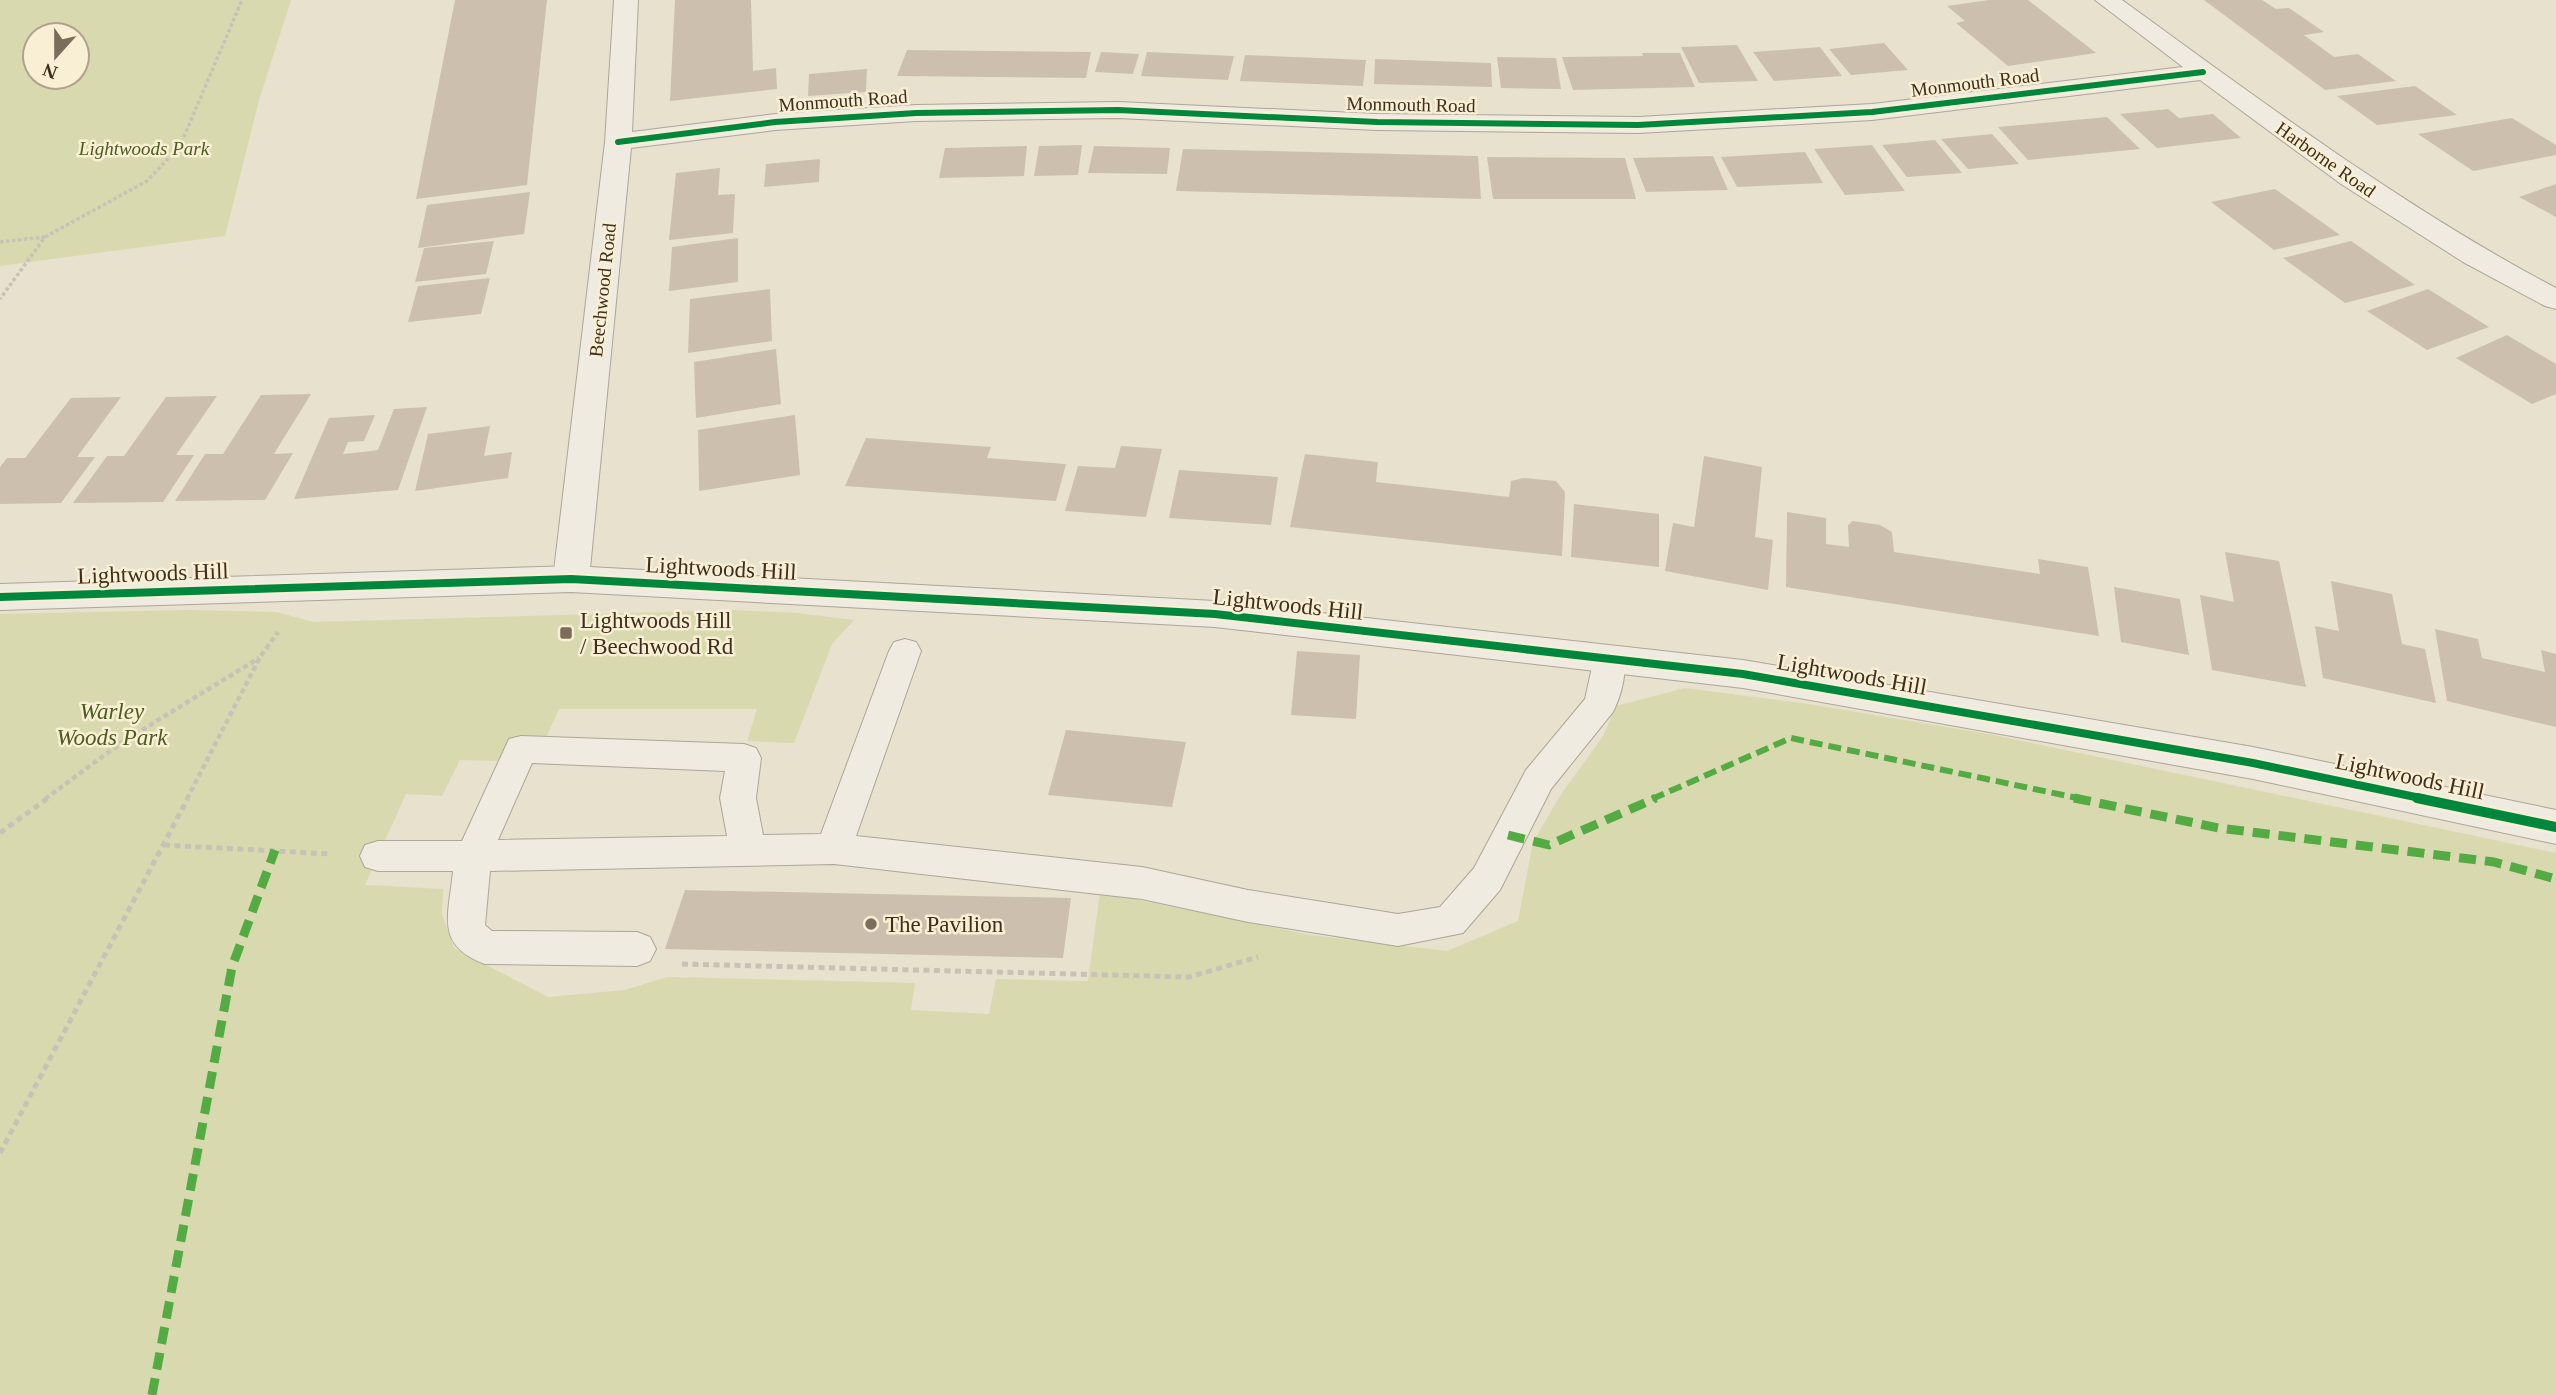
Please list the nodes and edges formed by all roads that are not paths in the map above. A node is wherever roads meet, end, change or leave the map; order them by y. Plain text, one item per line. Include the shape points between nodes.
1 (626, 0) edge
2 (2107, 0) edge
3 (2203, 72) junction
4 (618, 142) junction
5 (2556, 300) edge
6 (571, 579) junction
7 (0, 597) edge
8 (905, 651) dead end
9 (1610, 658) junction
10 (2556, 827) edge
11 (834, 849) junction
12 (748, 851) junction
13 (378, 856) road end
14 (473, 856) junction
15 (637, 949) road end

1 - 4 street, Beechwood Road
2 - 3 street, Harborne Road
3 - 4 street, Monmouth Road via 1872,112 1638,124 1377,122 1118,110 916,113 775,122
3 - 5 street, Harborne Road via 2362,185 2473,256
4 - 6 street, Beechwood Road
6 - 7 street, Lightwoods Hill
6 - 9 street, Lightwoods Hill via 1215,614
8 - 11 lane
9 - 10 street, Lightwoods Hill via 1743,674 2253,763
9 - 11 lane via 1601,703 1538,780 1488,879 1450,922 1398,930 1142,883
11 - 12 lane
12 - 14 lane
12 - 14 lane via 738,798 744,758 521,749
13 - 14 lane
14 - 15 lane via 466,932 485,947

